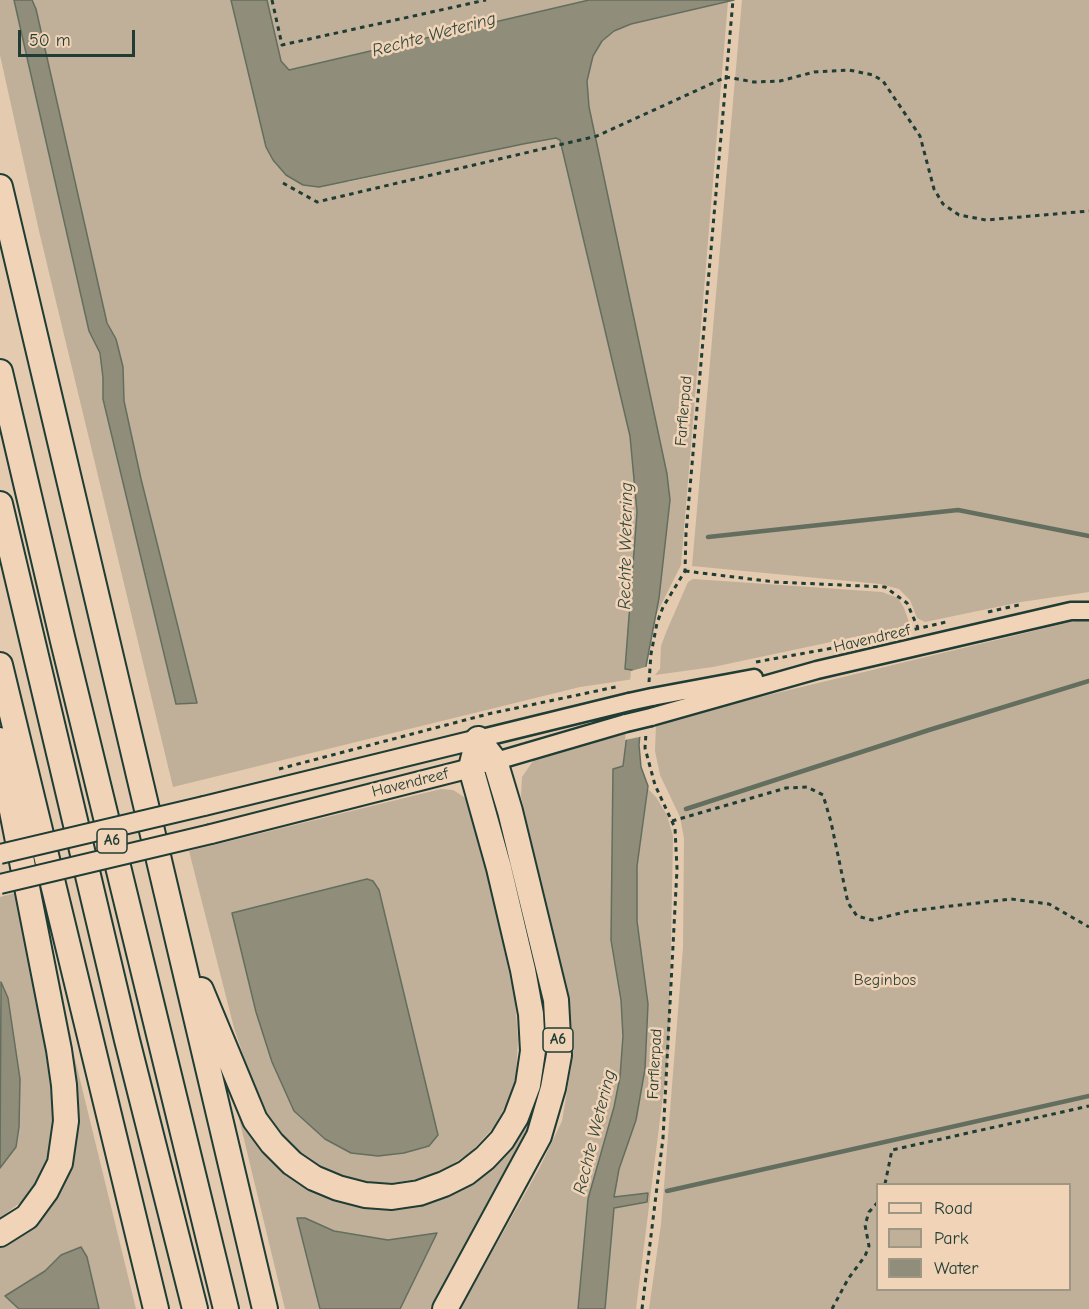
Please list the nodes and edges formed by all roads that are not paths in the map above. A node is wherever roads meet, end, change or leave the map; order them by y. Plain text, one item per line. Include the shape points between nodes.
1 (0, 188) edge
2 (0, 372) edge
3 (0, 504) edge
4 (1089, 611) edge
5 (0, 664) edge
6 (817, 670) junction
7 (478, 739) junction
8 (0, 740) edge
9 (495, 761) junction
10 (471, 768) junction
11 (0, 854) edge
12 (0, 884) edge
13 (173, 924) junction
14 (0, 1234) edge
15 (156, 1309) edge
16 (195, 1309) edge
17 (226, 1309) edge
18 (265, 1309) edge
19 (445, 1309) edge

1 - 13 highway, A6
2 - 17 highway, A6
3 - 16 highway, A6
4 - 6 street, Havendreef via 1071,611
5 - 15 highway
6 - 7 street, Havendreef, bridge via 652,697
6 - 9 street, Havendreef, bridge
7 - 9 highway
7 - 10 highway
7 - 11 main road, Havendreef, bridge
8 - 14 highway via 59,1050 66,1121 60,1163 46,1191 27,1217
9 - 10 street, Havendreef
9 - 19 highway, A6 via 556,1000 559,1054 539,1136
10 - 12 main road, Havendreef, bridge
10 - 13 highway, A6 via 523,970 533,1051 528,1085 516,1117 501,1140 466,1173 418,1193 392,1197 338,1188 292,1163 255,1120
13 - 18 highway, A6

